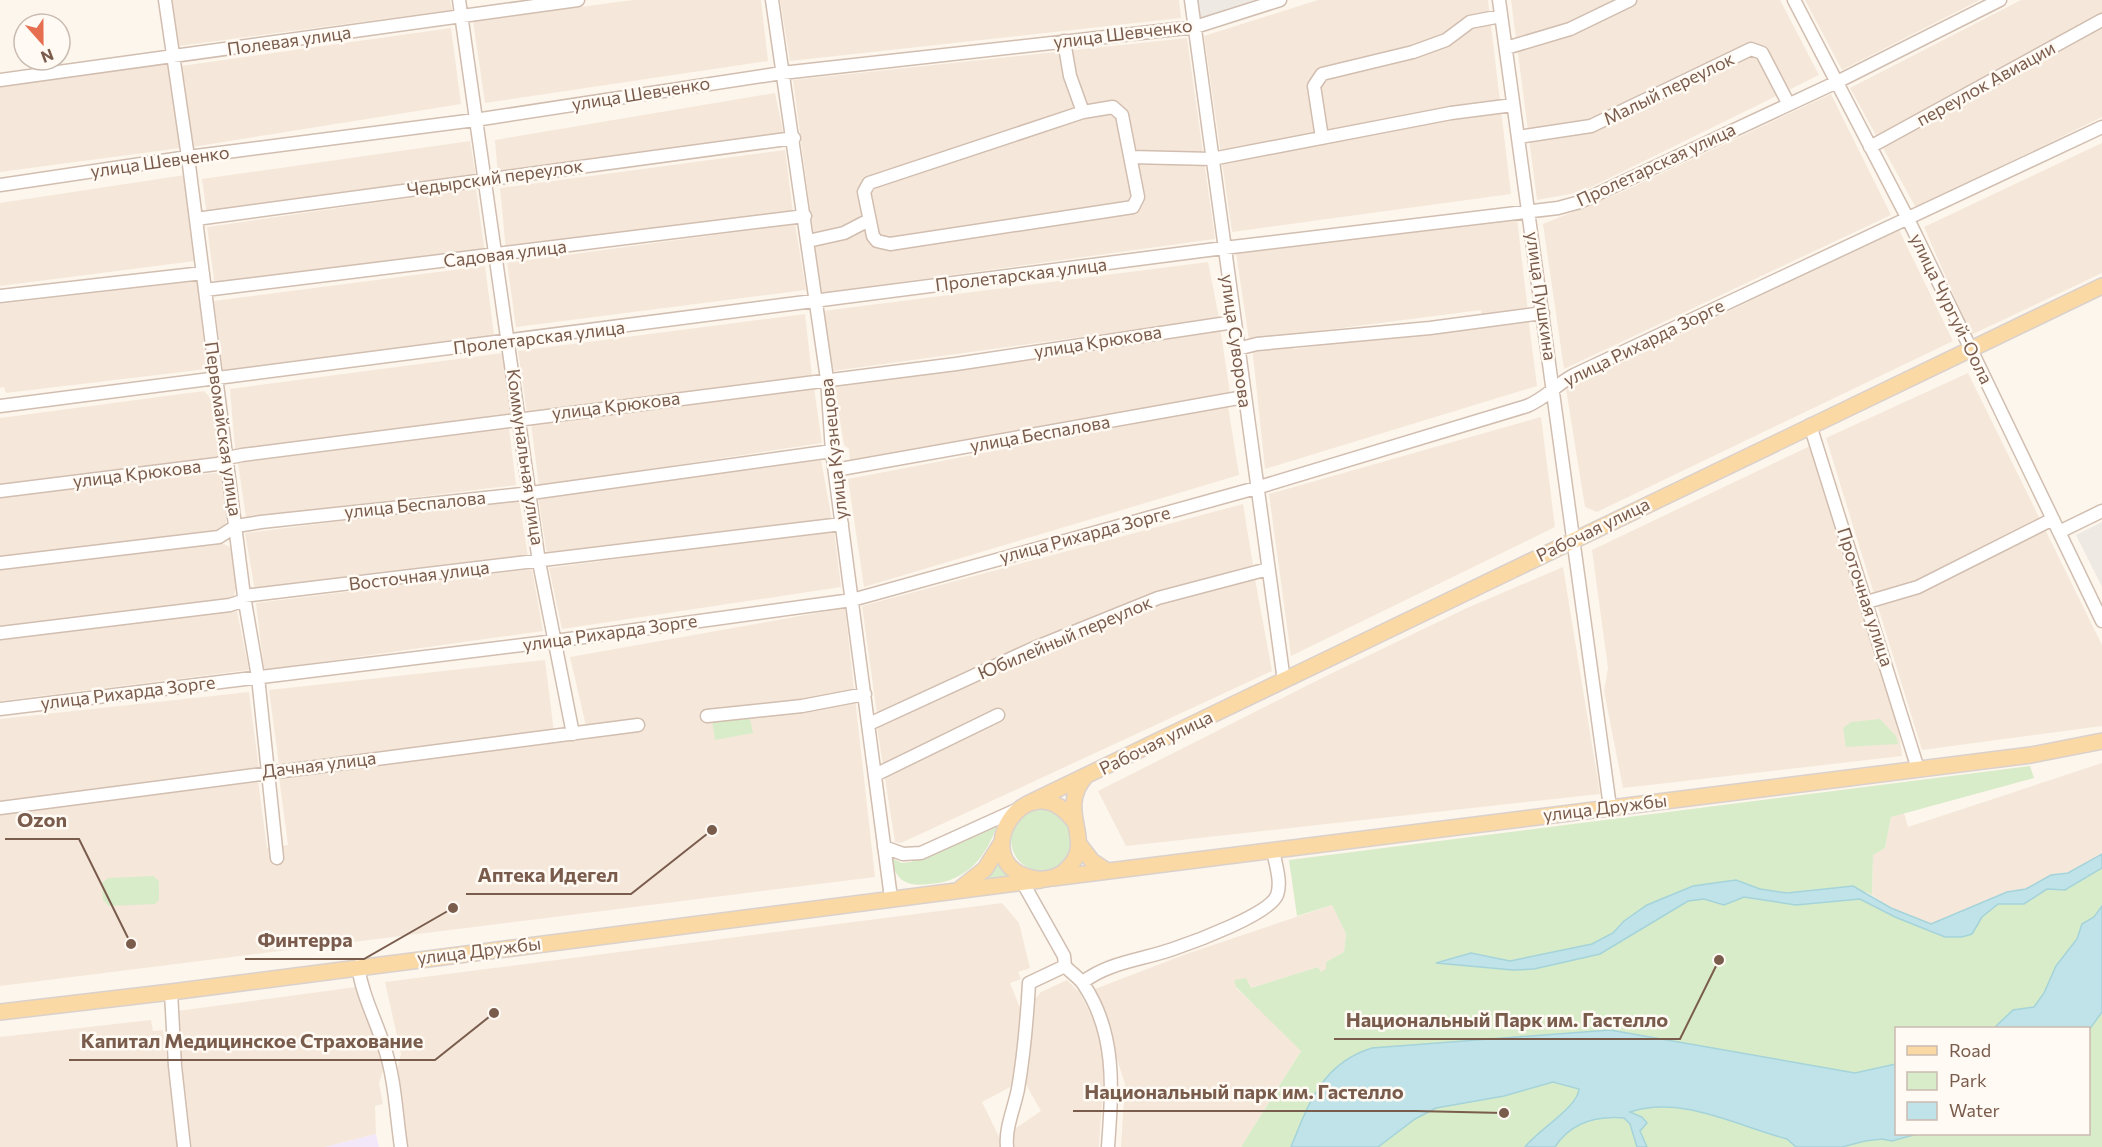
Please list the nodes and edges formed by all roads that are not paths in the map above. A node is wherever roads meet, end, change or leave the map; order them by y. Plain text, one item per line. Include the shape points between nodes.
1 (165, 0) edge
2 (459, 0) edge
3 (578, 0) edge
4 (772, 0) edge
5 (1191, 0) edge
6 (1280, 0) edge
7 (1499, 0) edge
8 (1630, 0) edge
9 (1794, 0) edge
10 (2000, 0) edge
11 (1501, 16) junction
12 (461, 17) junction
13 (2102, 20) edge
14 (1195, 27) junction
15 (1064, 41) junction
16 (1506, 48) junction
17 (172, 57) junction
18 (782, 73) junction
19 (0, 80) edge
20 (1837, 82) junction
21 (1788, 103) junction
22 (1514, 105) junction
23 (1083, 112) junction
24 (475, 120) junction
25 (2102, 127) edge
26 (1518, 136) junction
27 (794, 138) junction
28 (1322, 138) junction
29 (1870, 147) junction
30 (188, 157) junction
31 (1131, 157) junction
32 (1212, 159) junction
33 (485, 180) junction
34 (0, 185) edge
35 (1529, 212) junction
36 (804, 216) junction
37 (196, 219) junction
38 (1908, 219) junction
39 (869, 220) junction
40 (808, 241) junction
41 (1224, 248) junction
42 (495, 256) junction
43 (202, 273) junction
44 (2102, 286) edge
45 (205, 290) junction
46 (0, 296) edge
47 (816, 302) junction
48 (1543, 313) junction
49 (1234, 322) junction
50 (508, 342) junction
51 (1237, 349) junction
52 (1971, 350) junction
53 (826, 379) junction
54 (216, 380) junction
55 (1553, 389) junction
56 (1244, 398) junction
57 (0, 406) edge
58 (520, 418) junction
59 (1810, 425) junction
60 (832, 452) junction
61 (227, 458) junction
62 (835, 470) junction
63 (1256, 488) junction
64 (0, 491) edge
65 (531, 493) junction
66 (2102, 511) edge
67 (2053, 519) junction
68 (842, 524) junction
69 (236, 526) junction
70 (2060, 532) junction
71 (1574, 539) junction
72 (539, 562) junction
73 (0, 563) edge
74 (1268, 569) junction
75 (244, 596) junction
76 (852, 600) junction
77 (1867, 602) junction
78 (2102, 621) edge
79 (0, 633) edge
80 (555, 641) junction
81 (258, 677) junction
82 (1284, 681) junction
83 (865, 694) junction
84 (0, 709) edge
85 (998, 715) dead end
86 (707, 716) dead end
87 (869, 724) junction
88 (638, 725) dead end
89 (573, 734) junction
90 (2102, 741) edge
91 (1918, 769) junction
92 (268, 772) junction
93 (875, 775) junction
94 (1085, 777) junction
95 (1022, 807) junction
96 (1610, 807) junction
97 (0, 808) edge
98 (1074, 820) junction
99 (1002, 842) junction
100 (1079, 844) junction
101 (885, 847) junction
102 (1273, 850) junction
103 (277, 858) dead end
104 (1107, 871) junction
105 (1020, 877) junction
106 (1047, 879) junction
107 (958, 890) junction
108 (891, 898) junction
109 (358, 966) junction
110 (1065, 966) junction
111 (1083, 982) junction
112 (171, 992) junction
113 (0, 1012) edge
114 (184, 1147) edge
115 (401, 1147) edge
116 (1007, 1147) edge
117 (1108, 1147) edge

1 - 17 street, Первомайская улица
2 - 12 street, Коммунальная улица
3 - 12 street, Полевая улица
4 - 18 street, улица Кузнецова
5 - 14 street, улица Суворова
6 - 14 street, улица Шевченко
7 - 11 street, улица Пушкина
8 - 16 street via 1570,29
9 - 20 street, улица Чургуй-Оола
10 - 20 street, Пролетарская улица
11 - 16 street, улица Пушкина
11 - 28 street via 1470,22 1446,40 1413,52 1322,74 1314,86
12 - 17 street, Полевая улица
12 - 24 street, Коммунальная улица
13 - 29 street, переулок Авиации
14 - 15 street, улица Шевченко
14 - 32 street, улица Суворова
15 - 18 street, улица Шевченко
15 - 23 street via 1070,76
16 - 22 street, улица Пушкина
17 - 19 street, Полевая улица
17 - 30 street, Первомайская улица
18 - 24 street, улица Шевченко
18 - 27 street, улица Кузнецова
20 - 21 street, Пролетарская улица
20 - 29 street, улица Чургуй-Оола
21 - 26 street, Малый переулок via 1762,53 1751,49 1591,126
21 - 35 street, Пролетарская улица via 1580,201
22 - 26 street, улица Пушкина
22 - 28 street
23 - 31 street via 1107,106 1119,110
23 - 39 street via 869,183 864,192
24 - 30 street, улица Шевченко
24 - 33 street, Коммунальная улица
25 - 38 street, улица Рихарда Зорге
26 - 35 street, улица Пушкина
27 - 33 street, Чедырский переулок
27 - 36 street, улица Кузнецова
28 - 32 street
29 - 38 street, улица Чургуй-Оола
30 - 34 street, улица Шевченко
30 - 37 street, Первомайская улица
31 - 32 street
31 - 39 street via 1138,197 1128,210 890,244 877,241
32 - 41 street, улица Суворова
33 - 37 street, Чедырский переулок
33 - 42 street, Коммунальная улица
35 - 41 street, Пролетарская улица
35 - 48 street, улица Пушкина
36 - 40 street, улица Кузнецова
36 - 42 street, Садовая улица
37 - 43 street, Первомайская улица
38 - 52 street, улица Чургуй-Оола
38 - 55 street, улица Рихарда Зорге via 1574,375
39 - 40 street via 844,233
40 - 47 street, улица Кузнецова
41 - 47 street, Пролетарская улица
41 - 49 street, улица Суворова
42 - 45 street, Садовая улица
42 - 50 street, Коммунальная улица
43 - 45 street, Первомайская улица
43 - 46 street
44 - 52 main road, Рабочая улица
45 - 54 street, Первомайская улица
47 - 50 street, Пролетарская улица
47 - 53 street, улица Кузнецова
48 - 51 street
48 - 55 street, улица Пушкина
49 - 51 street, улица Суворова
49 - 53 street, улица Крюкова via 956,364
50 - 54 street, Пролетарская улица
50 - 58 street, Коммунальная улица
51 - 56 street, улица Суворова
52 - 59 main road, Рабочая улица
52 - 67 street, улица Чургуй-Оола
53 - 58 street, улица Крюкова
53 - 60 street, улица Кузнецова
54 - 57 street, Пролетарская улица
54 - 61 street, Первомайская улица
55 - 63 street, улица Рихарда Зорге via 1550,395 1527,406
55 - 71 street, улица Пушкина
56 - 62 street, улица Беспалова
56 - 63 street, улица Суворова
58 - 61 street, улица Крюкова
58 - 65 street, Коммунальная улица
59 - 71 main road, Рабочая улица
59 - 77 street, Проточная улица
60 - 62 street, улица Кузнецова
60 - 65 street, улица Беспалова
61 - 64 street, улица Крюкова via 217,464
61 - 69 street, Первомайская улица
62 - 68 street, улица Кузнецова
63 - 74 street, улица Суворова
63 - 76 street, улица Рихарда Зорге
65 - 69 street, улица Беспалова
65 - 72 street, Коммунальная улица
66 - 70 street
67 - 70 street, улица Чургуй-Оола
67 - 77 street via 1918,587
68 - 72 street, Восточная улица
68 - 76 street, улица Кузнецова
69 - 73 street, улица Беспалова via 219,537
69 - 75 street, Первомайская улица
70 - 78 street, улица Чургуй-Оола
71 - 82 main road, Рабочая улица
71 - 96 street, улица Пушкина
72 - 75 street, Восточная улица
72 - 80 street, Коммунальная улица
74 - 82 street, улица Суворова
74 - 87 street, Юбилейный переулок via 1158,598 1034,648
75 - 79 street, Восточная улица via 242,601 230,605
75 - 81 street, Первомайская улица
76 - 80 street, улица Рихарда Зорге
76 - 83 street, улица Кузнецова
77 - 91 street, Проточная улица
80 - 81 street, улица Рихарда Зорге
80 - 89 street, Коммунальная улица
81 - 84 street, улица Рихарда Зорге
81 - 92 street, Первомайская улица
82 - 94 main road, Рабочая улица
83 - 86 street via 802,706
83 - 87 street, улица Кузнецова
85 - 93 street
87 - 93 street, улица Кузнецова
88 - 89 street, Дачная улица
89 - 92 street, Дачная улица
90 - 91 main road, улица Дружбы via 2031,755
91 - 96 main road, улица Дружбы
92 - 97 street, Дачная улица
92 - 103 street, Первомайская улица
93 - 101 street, улица Кузнецова
94 - 95 main road, Рабочая улица
94 - 98 main road, Рабочая улица via 1075,792
95 - 98 main road via 1040,802 1053,804
95 - 99 main road via 1005,824
95 - 101 street via 921,853 903,854
96 - 102 main road, улица Дружбы
98 - 100 main road
99 - 105 main road via 1005,856
99 - 107 main road via 985,869
100 - 104 main road via 1092,861
100 - 106 main road via 1071,865
101 - 108 street, улица Кузнецова
102 - 104 main road, улица Дружбы
102 - 111 street via 1279,886 1277,896 1262,911 1172,949 1107,968
104 - 106 main road, улица Дружбы
105 - 106 main road
105 - 107 main road, улица Дружбы
105 - 110 street via 1064,956
107 - 108 main road, улица Дружбы
108 - 109 main road, улица Дружбы
109 - 112 main road, улица Дружбы
109 - 115 street via 362,991 391,1071
110 - 111 street
110 - 116 street via 1029,984 1027,1037 1013,1118 1005,1132
111 - 117 street via 1112,1055
112 - 113 main road, улица Дружбы
112 - 114 street

